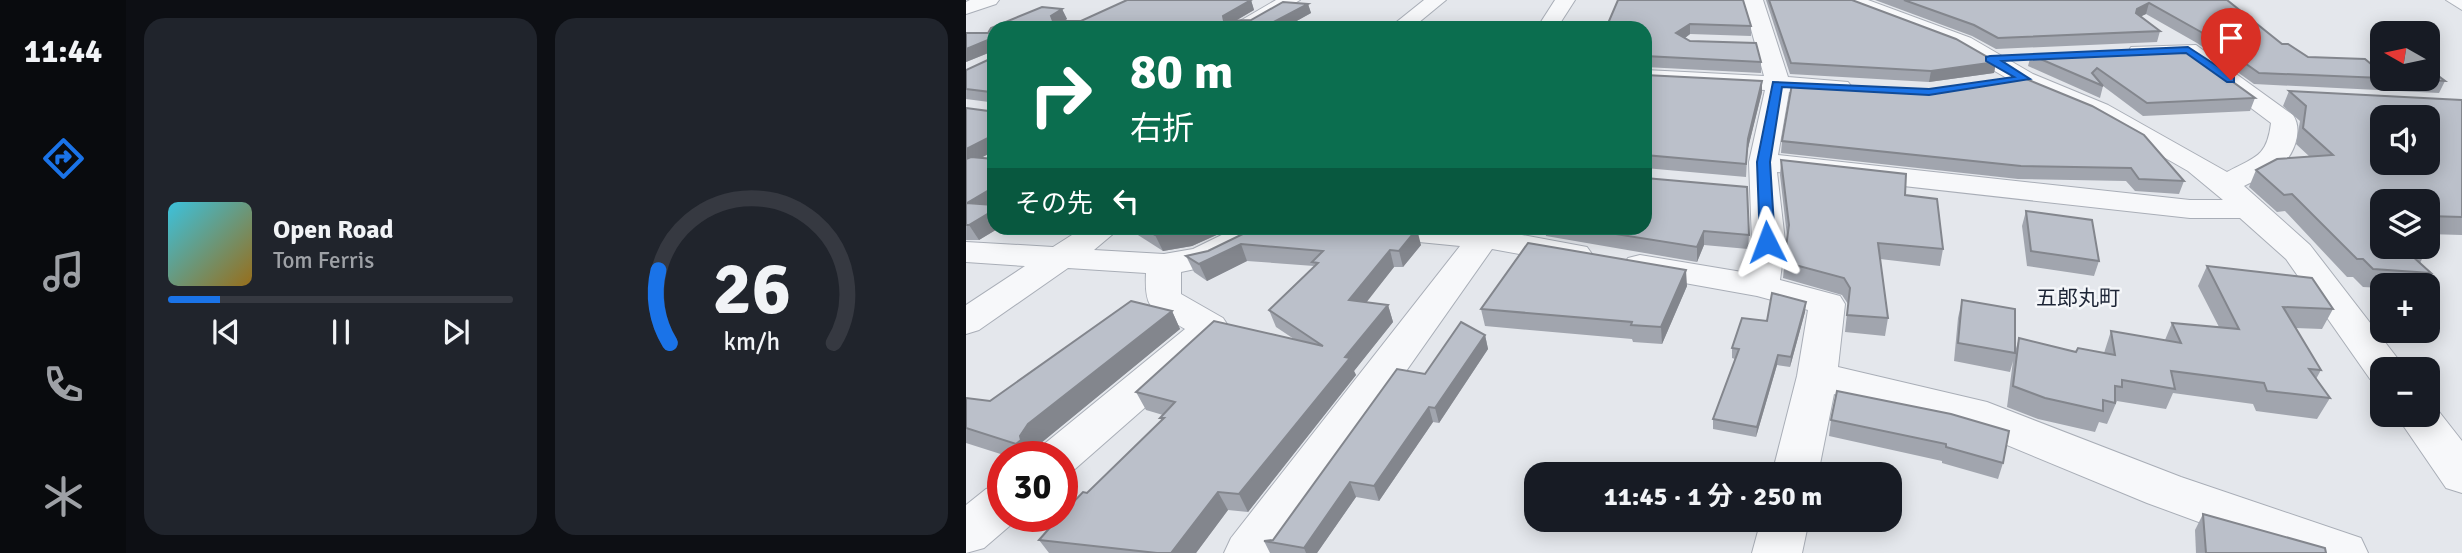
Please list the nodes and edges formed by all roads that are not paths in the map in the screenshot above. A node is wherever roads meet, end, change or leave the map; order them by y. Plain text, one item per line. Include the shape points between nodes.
1 (989, 0) edge
2 (1290, 0) edge
3 (1436, 0) edge
4 (1565, 0) edge
5 (1753, 0) edge
6 (1850, 0) edge
7 (2456, 0) edge
8 (2462, 4) edge
9 (966, 8) edge
10 (1251, 21) edge
11 (1408, 21) edge
12 (1551, 21) edge
13 (2156, 29) edge
14 (1742, 45) edge
15 (1767, 46) junction
16 (2188, 50) junction
17 (2118, 53) edge
18 (2026, 68) junction
19 (1652, 77) edge
20 (1777, 84) junction
21 (1984, 85) edge
22 (1860, 88) edge
23 (2252, 94) junction
24 (2292, 96) edge
25 (1755, 180) junction
26 (2237, 197) junction
27 (1094, 235) edge
28 (1246, 235) edge
29 (1487, 235) edge
30 (1497, 235) edge
31 (966, 252) edge
32 (1060, 258) junction
33 (1164, 264) junction
34 (1761, 286) junction
35 (966, 322) edge
36 (2376, 357) edge
37 (1817, 376) junction
38 (2427, 427) edge
39 (1078, 441) edge
40 (1798, 462) edge
41 (2462, 475) edge
42 (987, 516) edge
43 (1782, 532) edge
44 (966, 533) edge
45 (1249, 553) edge
46 (1777, 553) edge
47 (2343, 553) edge

1 - 9 street
2 - 10 street
3 - 11 street
4 - 12 street
5 - 15 street via 1756,22
6 - 18 street via 1963,43 1990,59
7 - 8 street
13 - 16 street
14 - 15 street
15 - 20 street
16 - 17 street
16 - 23 street
18 - 21 street
18 - 26 street via 2198,165
19 - 20 street
20 - 22 street
20 - 25 street
23 - 24 street
23 - 26 street via 2284,121 2283,145
25 - 26 street via 2190,209
25 - 34 street via 1768,268
26 - 36 street via 2298,252
27 - 32 street
28 - 33 street via 1202,258
29 - 45 street
30 - 34 street
31 - 32 street
32 - 33 street
32 - 35 street
33 - 39 street via 1163,299 1210,327
34 - 37 street via 1827,304
37 - 40 street
37 - 47 street via 1972,413 2164,491
38 - 41 street
42 - 44 street
43 - 46 street

